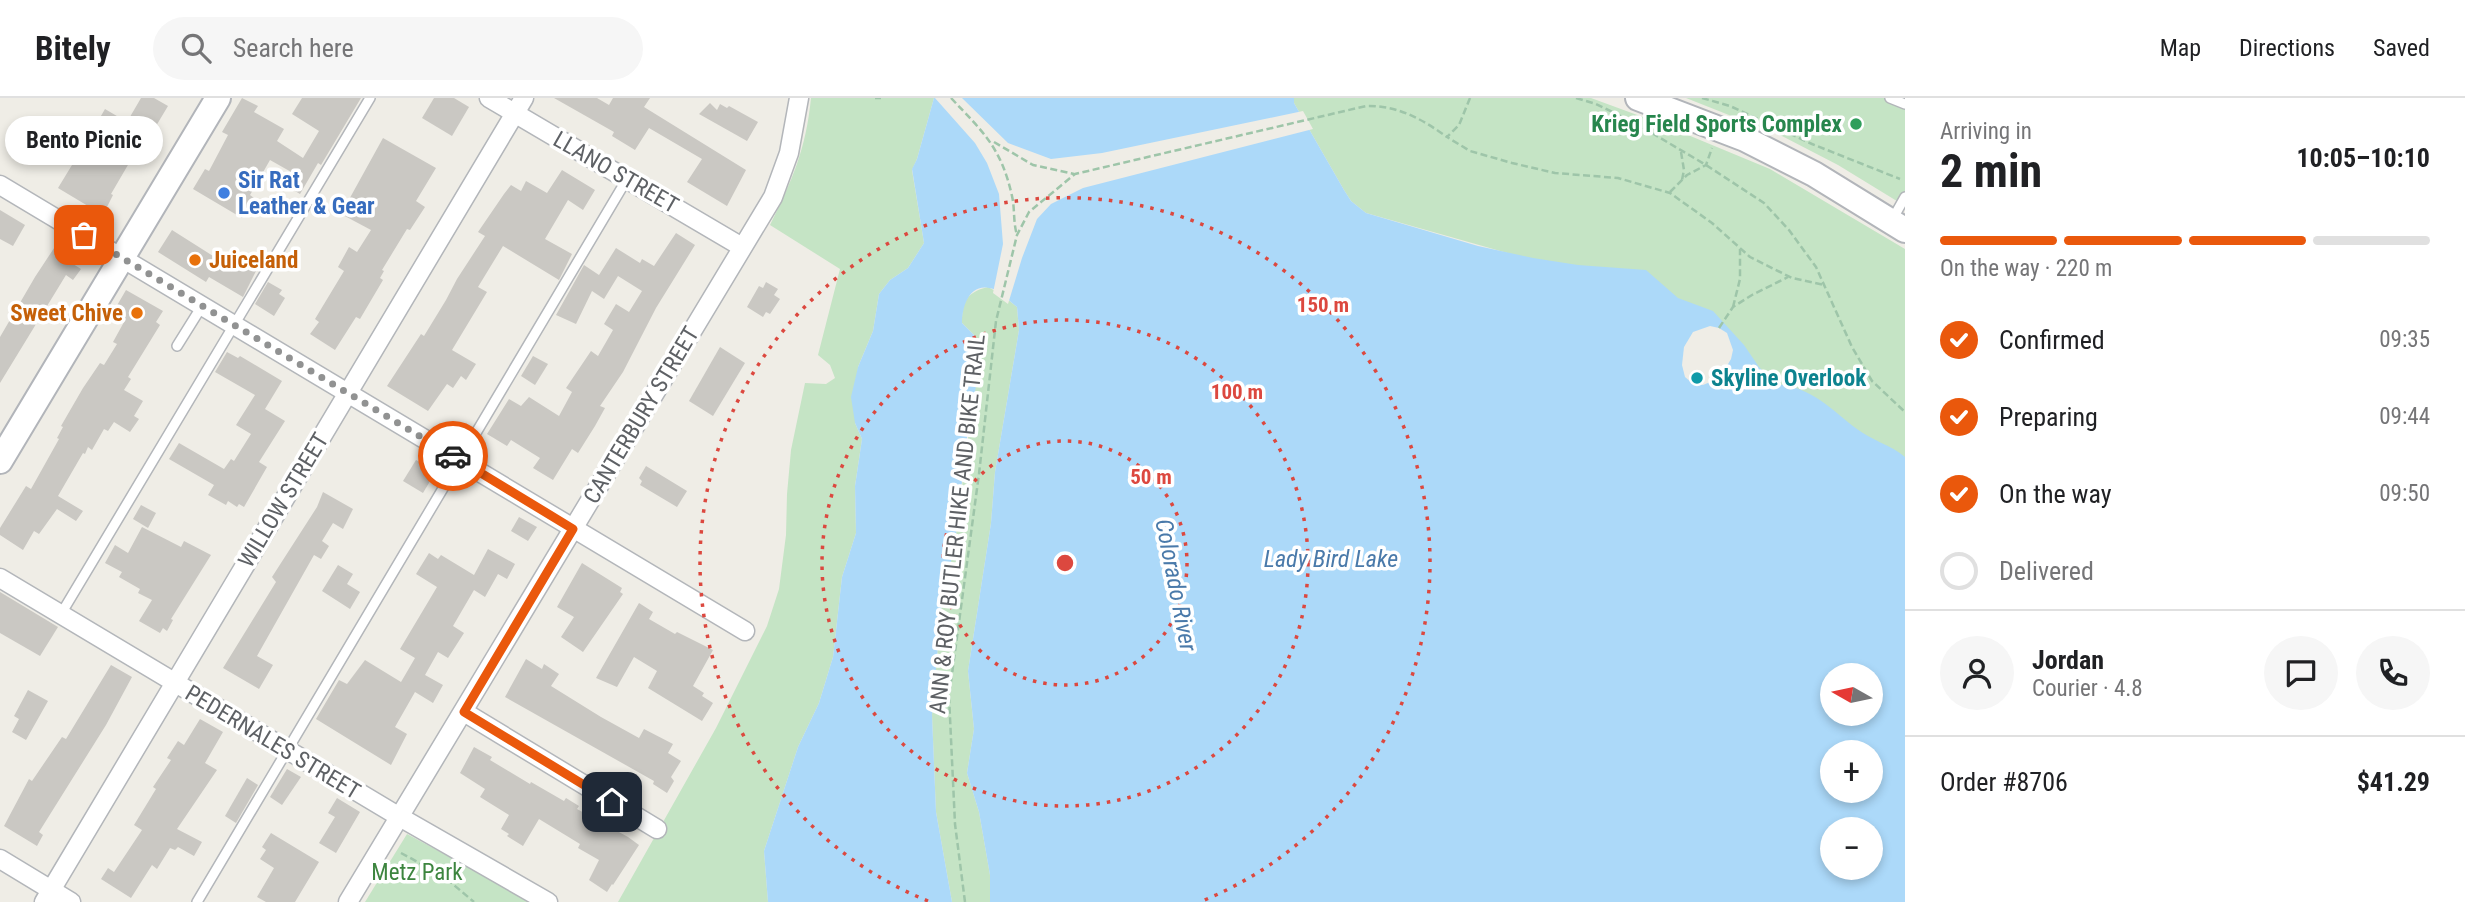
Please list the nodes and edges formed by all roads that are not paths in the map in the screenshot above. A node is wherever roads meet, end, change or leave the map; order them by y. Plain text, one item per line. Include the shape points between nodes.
1 (218, 98) edge
2 (370, 98) edge
3 (489, 98) edge
4 (799, 98) edge
5 (1638, 98) edge
6 (1890, 98) edge
7 (1905, 104) edge
8 (519, 106) edge
9 (628, 178) junction
10 (0, 185) edge
11 (1905, 197) edge
12 (1898, 225) edge
13 (742, 247) junction
14 (122, 259) junction
15 (202, 306) junction
16 (234, 324) junction
17 (177, 346) dead end
18 (346, 394) junction
19 (460, 460) junction
20 (0, 461) edge
21 (573, 529) junction
22 (0, 578) edge
23 (61, 614) junction
24 (745, 631) dead end
25 (174, 683) junction
26 (464, 712) junction
27 (287, 750) junction
28 (398, 817) junction
29 (657, 829) dead end
30 (0, 859) edge
31 (48, 896) edge
32 (71, 902) edge
33 (197, 902) edge
34 (348, 902) edge
35 (548, 902) edge

1 - 14 main road
2 - 16 lane
3 - 8 street, LLANO STREET
4 - 13 street, CANTERBURY STREET via 783,173
5 - 12 main road via 1745,139
6 - 7 lane
8 - 9 street, LLANO STREET
8 - 18 street, WILLOW STREET
9 - 13 street, LLANO STREET
9 - 19 lane
10 - 14 street
11 - 12 lane
13 - 21 street, CANTERBURY STREET
14 - 15 street
14 - 20 main road
15 - 16 street
15 - 17 lane
16 - 18 street
16 - 23 lane
18 - 19 street
18 - 25 street, WILLOW STREET
19 - 21 street
19 - 27 lane
21 - 24 street
21 - 26 street, CANTERBURY STREET
22 - 23 street, PEDERNALES STREET
23 - 25 street, PEDERNALES STREET
25 - 27 street, PEDERNALES STREET
25 - 31 street, WILLOW STREET
26 - 28 street, CANTERBURY STREET
26 - 29 street
27 - 28 street, PEDERNALES STREET
27 - 33 lane
28 - 34 street, CANTERBURY STREET
28 - 35 street, PEDERNALES STREET
30 - 31 street
31 - 32 street

